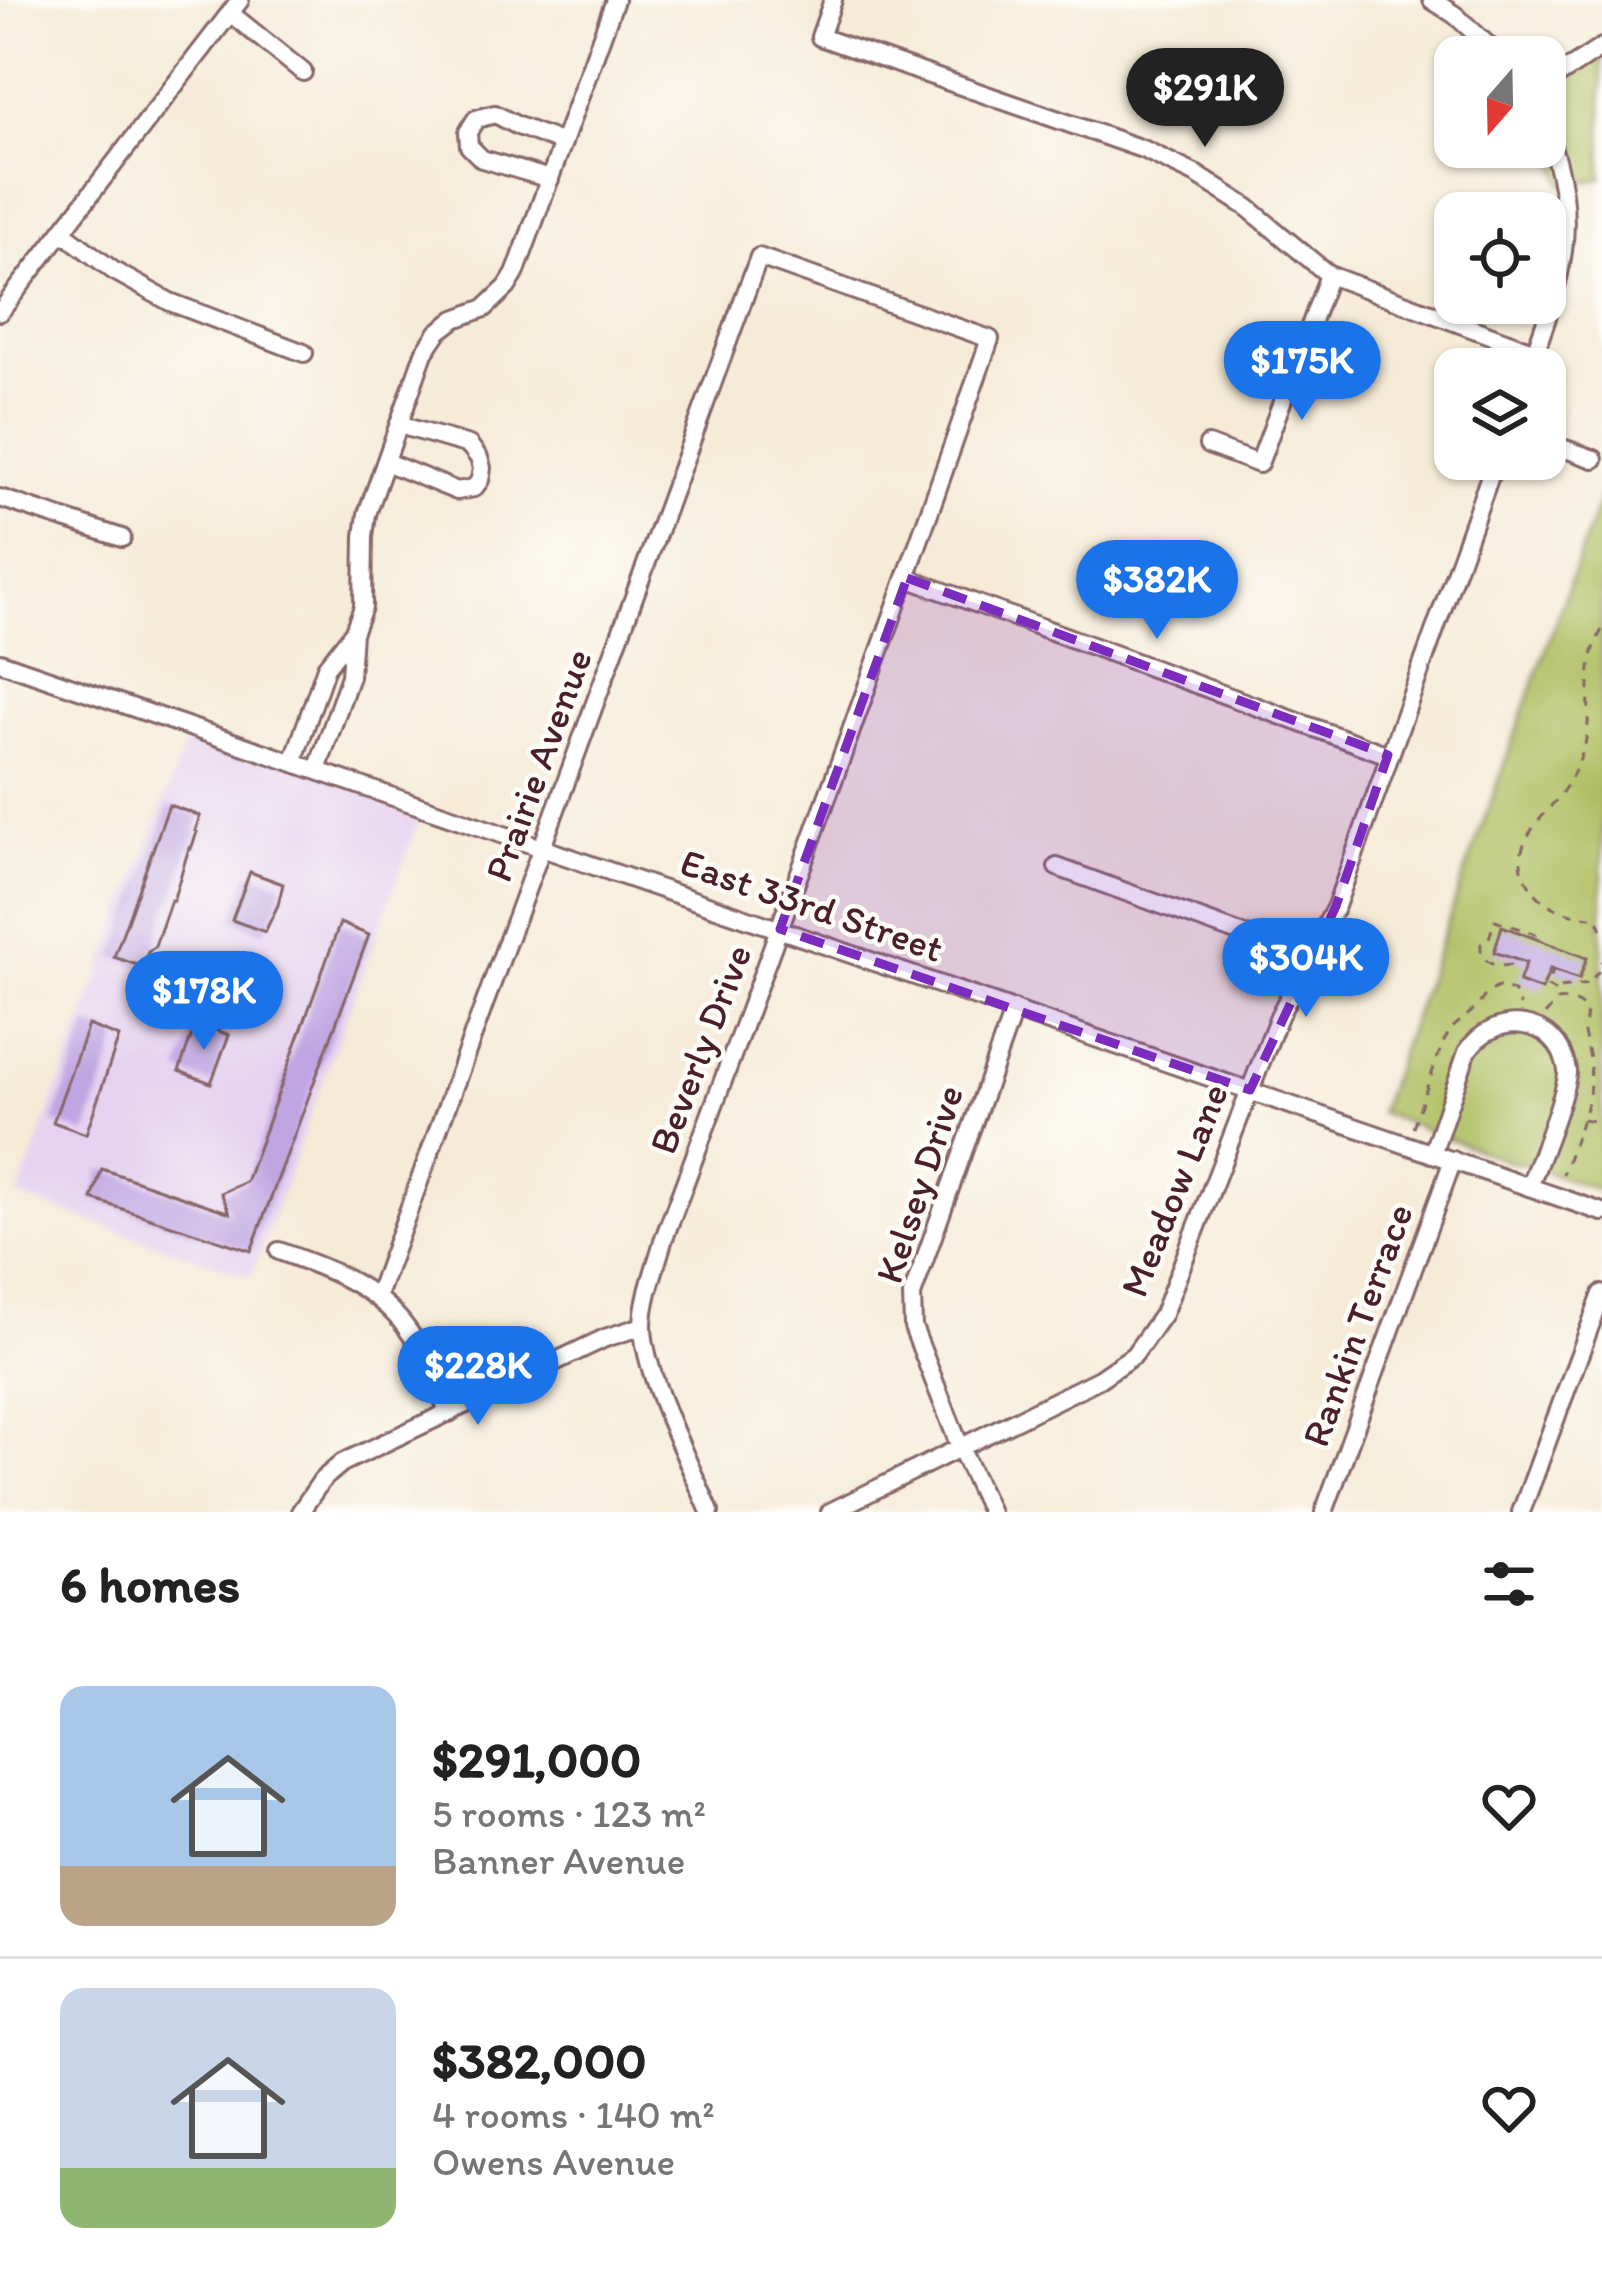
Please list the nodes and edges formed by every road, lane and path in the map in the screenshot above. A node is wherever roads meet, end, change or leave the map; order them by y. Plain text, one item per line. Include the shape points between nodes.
1 (616, 0) edge
2 (833, 0) edge
3 (1432, 0) edge
4 (235, 6) edge
5 (1478, 36) edge
6 (1602, 47) edge
7 (1566, 70) edge
8 (303, 72) dead end
9 (563, 142) junction
10 (1559, 168) edge
11 (550, 179) junction
12 (62, 232) junction
13 (760, 257) joint
14 (1329, 275) junction
15 (0, 312) edge
16 (1501, 348) edge
17 (1536, 348) edge
18 (304, 353) dead end
19 (399, 424) junction
20 (1208, 445) dead end
21 (1566, 449) edge
22 (1594, 459) dead end
23 (386, 462) junction
24 (1488, 480) edge
25 (0, 499) edge
26 (122, 538) dead end
27 (907, 578) junction
28 (1602, 629) edge
29 (353, 633) junction
30 (0, 662) edge
31 (322, 676) junction
32 (346, 685) junction
33 (1388, 755) junction
34 (293, 762) junction
35 (316, 770) junction
36 (544, 847) junction
37 (1058, 867) dead end
38 (1600, 916) edge
39 (780, 928) junction
40 (1602, 930) edge
41 (1544, 937) dead end
42 (1310, 959) junction
43 (1602, 961) edge
44 (1511, 965) dead end
45 (1553, 970) dead end
46 (1014, 1009) junction
47 (1524, 1010) dead end
48 (1538, 1014) dead end
49 (1250, 1090) junction
50 (1582, 1119) junction
51 (1602, 1124) edge
52 (1413, 1127) dead end
53 (1432, 1154) junction
54 (1453, 1160) junction
55 (1563, 1174) dead end
56 (1529, 1187) junction
57 (1602, 1212) edge
58 (279, 1251) dead end
59 (1602, 1294) edge
60 (377, 1296) junction
61 (643, 1326) junction
62 (449, 1413) junction
63 (960, 1447) junction
64 (300, 1512) edge
65 (710, 1512) edge
66 (830, 1512) edge
67 (990, 1512) edge
68 (1324, 1512) edge
69 (1521, 1512) edge

1 - 9 street
2 - 14 street via 820,37 1145,150 1246,207
3 - 5 street
4 - 8 street
4 - 12 street
6 - 7 street
9 - 11 street
9 - 11 street via 495,114 476,119 468,132 482,159
10 - 17 street via 1566,227
11 - 19 street via 507,287 438,332
12 - 15 street
12 - 18 street via 152,293
13 - 27 street, Beverly Drive via 990,339
13 - 36 street, Prairie Avenue
14 - 16 street
14 - 20 street via 1259,464
19 - 23 street
19 - 23 street via 469,446 480,480 457,491
21 - 22 street
23 - 29 street via 368,514 363,607
24 - 33 street, Meadow Lane
25 - 26 street
27 - 33 street
27 - 39 street, Beverly Drive
28 - 38 path via 1587,678 1580,761 1524,839 1522,856 1539,898
29 - 31 street
29 - 32 street
30 - 34 street, East 33rd Street
31 - 32 street
31 - 34 street
32 - 35 street
33 - 42 street, Meadow Lane
34 - 35 street, East 33rd Street
35 - 36 street, East 33rd Street
36 - 39 street, East 33rd Street
36 - 60 street, Prairie Avenue
37 - 42 street
38 - 40 path
39 - 46 street, East 33rd Street
39 - 61 street, Beverly Drive via 663,1241
41 - 44 path via 1495,920 1480,953
42 - 49 street, Meadow Lane
43 - 45 path via 1588,984 1558,990 1547,988
46 - 49 street, East 33rd Street
46 - 63 street, Kelsey Drive via 912,1294 913,1327
47 - 52 path via 1514,992 1498,988 1457,1022
48 - 50 path via 1557,1000 1578,1002 1587,1013 1592,1079
49 - 53 street, East 33rd Street
49 - 63 street, Meadow Lane via 1163,1315 1134,1355
50 - 51 path
50 - 55 path
53 - 54 street, East 33rd Street
53 - 56 street via 1473,1042 1501,1024 1531,1027 1560,1052 1567,1078
54 - 56 street, East 33rd Street
54 - 68 street, Rankin Terrace
56 - 57 street, East 33rd Street
58 - 60 street
59 - 69 street
60 - 62 street via 415,1340
61 - 62 street
61 - 65 street, Beverly Drive via 667,1412
62 - 64 street via 342,1463
63 - 66 street, Meadow Lane
63 - 67 street, Kelsey Drive

